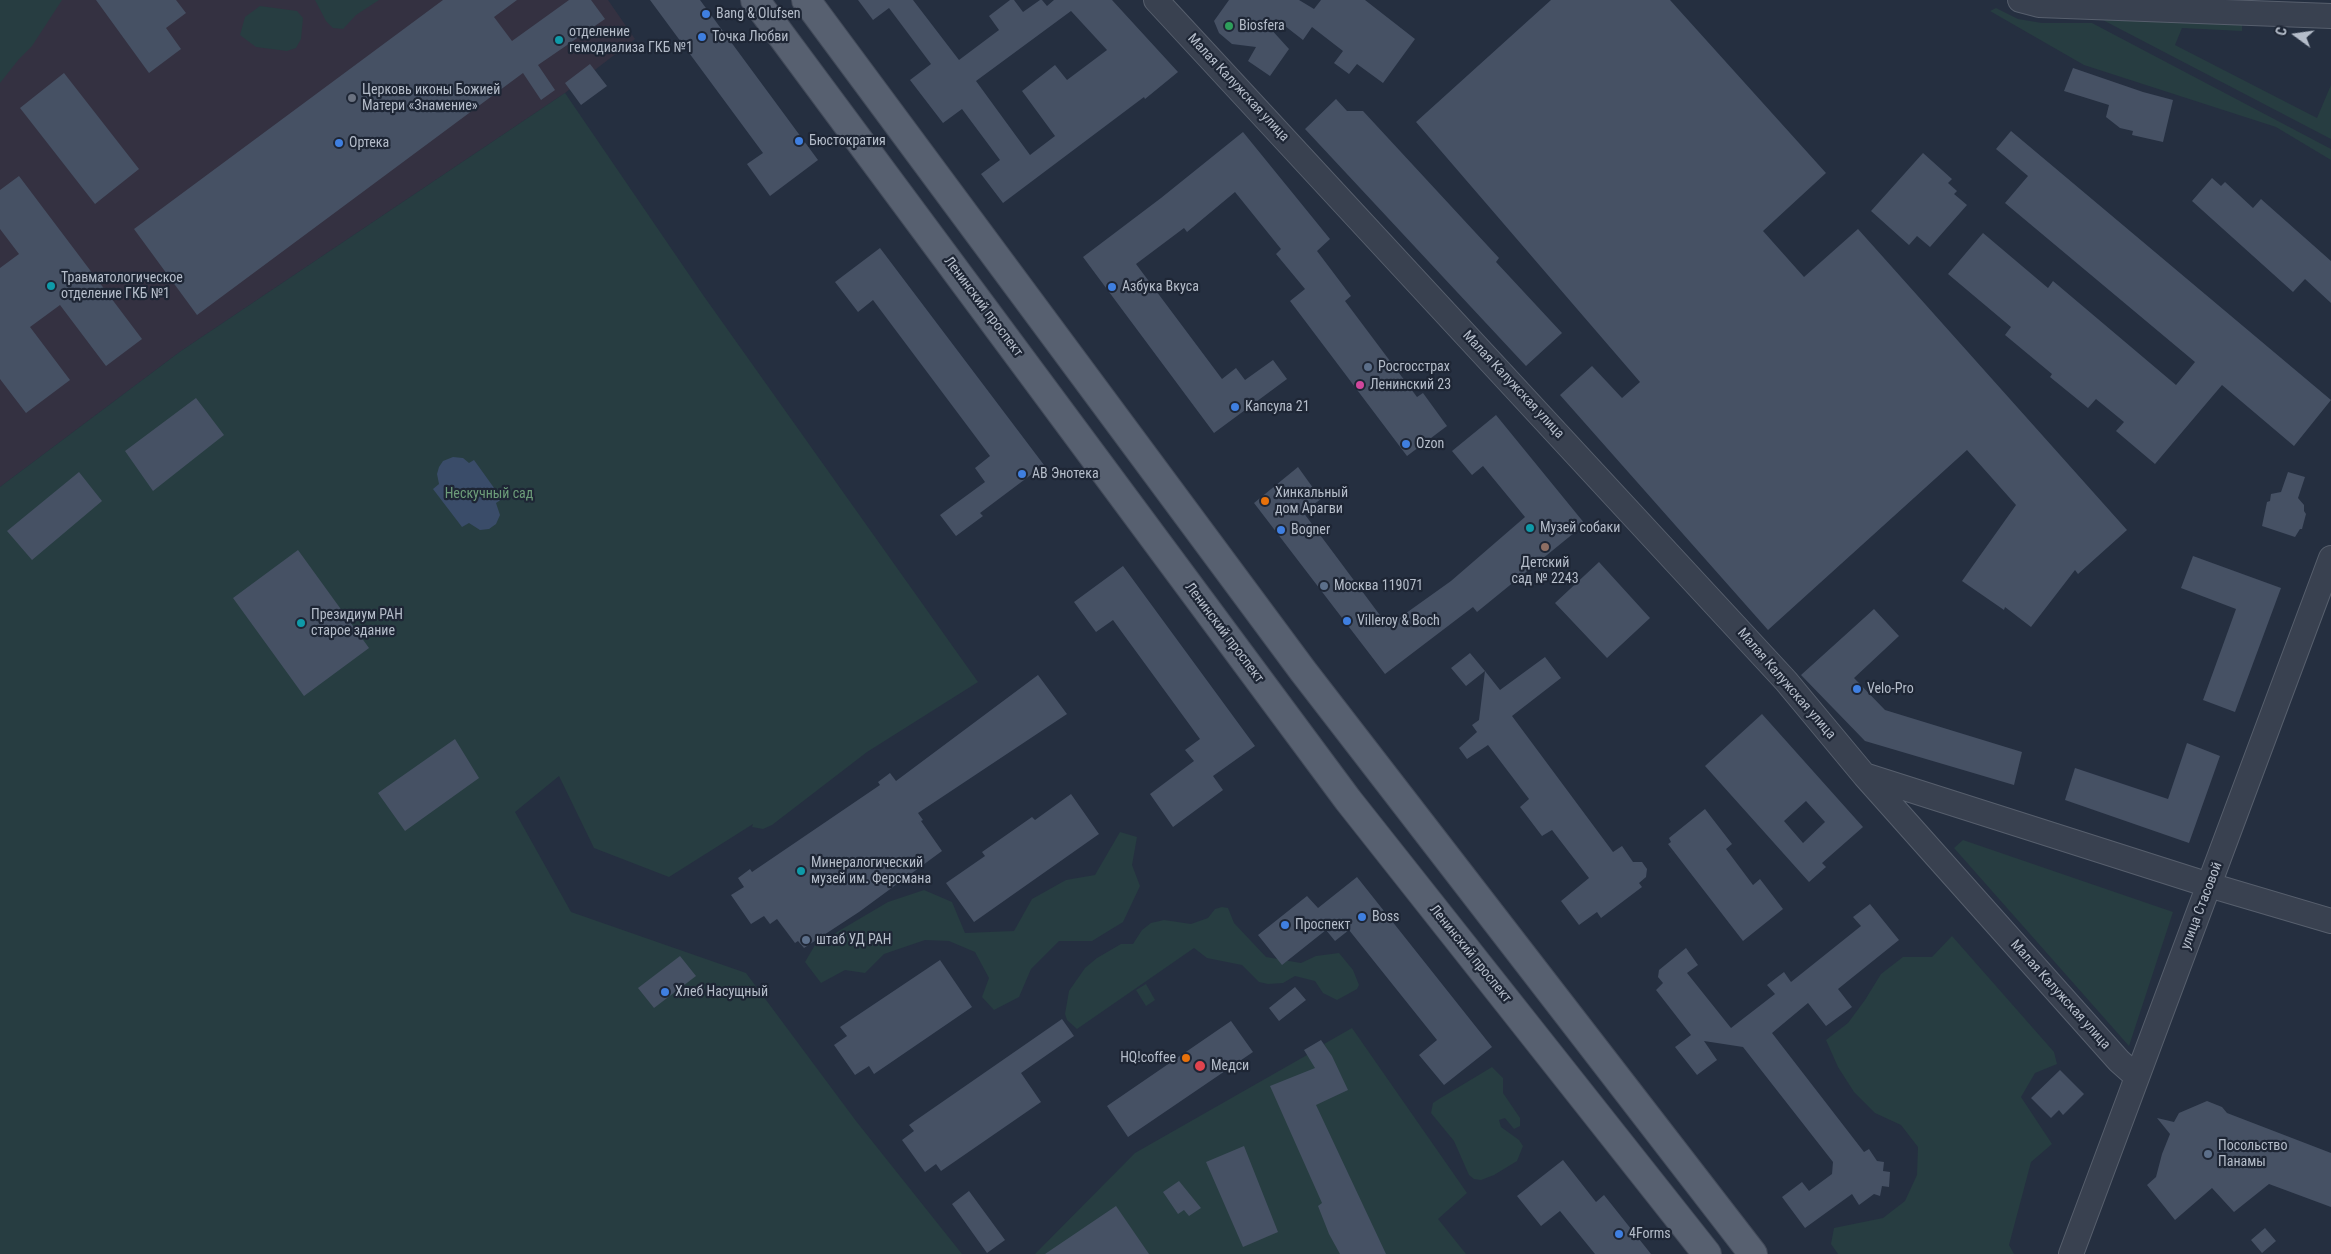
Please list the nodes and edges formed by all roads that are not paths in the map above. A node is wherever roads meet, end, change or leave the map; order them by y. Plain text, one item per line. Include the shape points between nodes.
1 (755, 0) edge
2 (806, 0) edge
3 (1156, 0) edge
4 (2020, 0) edge
5 (2331, 16) edge
6 (2331, 558) edge
7 (1865, 776) junction
8 (2209, 885) junction
9 (2331, 921) edge
10 (2137, 1077) junction
11 (1707, 1254) edge
12 (1752, 1254) edge
13 (2071, 1254) edge

1 - 11 main road, Ленинский проспект via 1348,800
2 - 12 main road via 1303,670
3 - 7 street, Малая Калужская улица via 1774,668
4 - 5 street via 2039,5
6 - 8 street, улица Стасовой
7 - 8 street
7 - 10 street, Малая Калужская улица via 2119,1061
8 - 9 street
8 - 10 street, улица Стасовой
10 - 13 street, улица Стасовой

